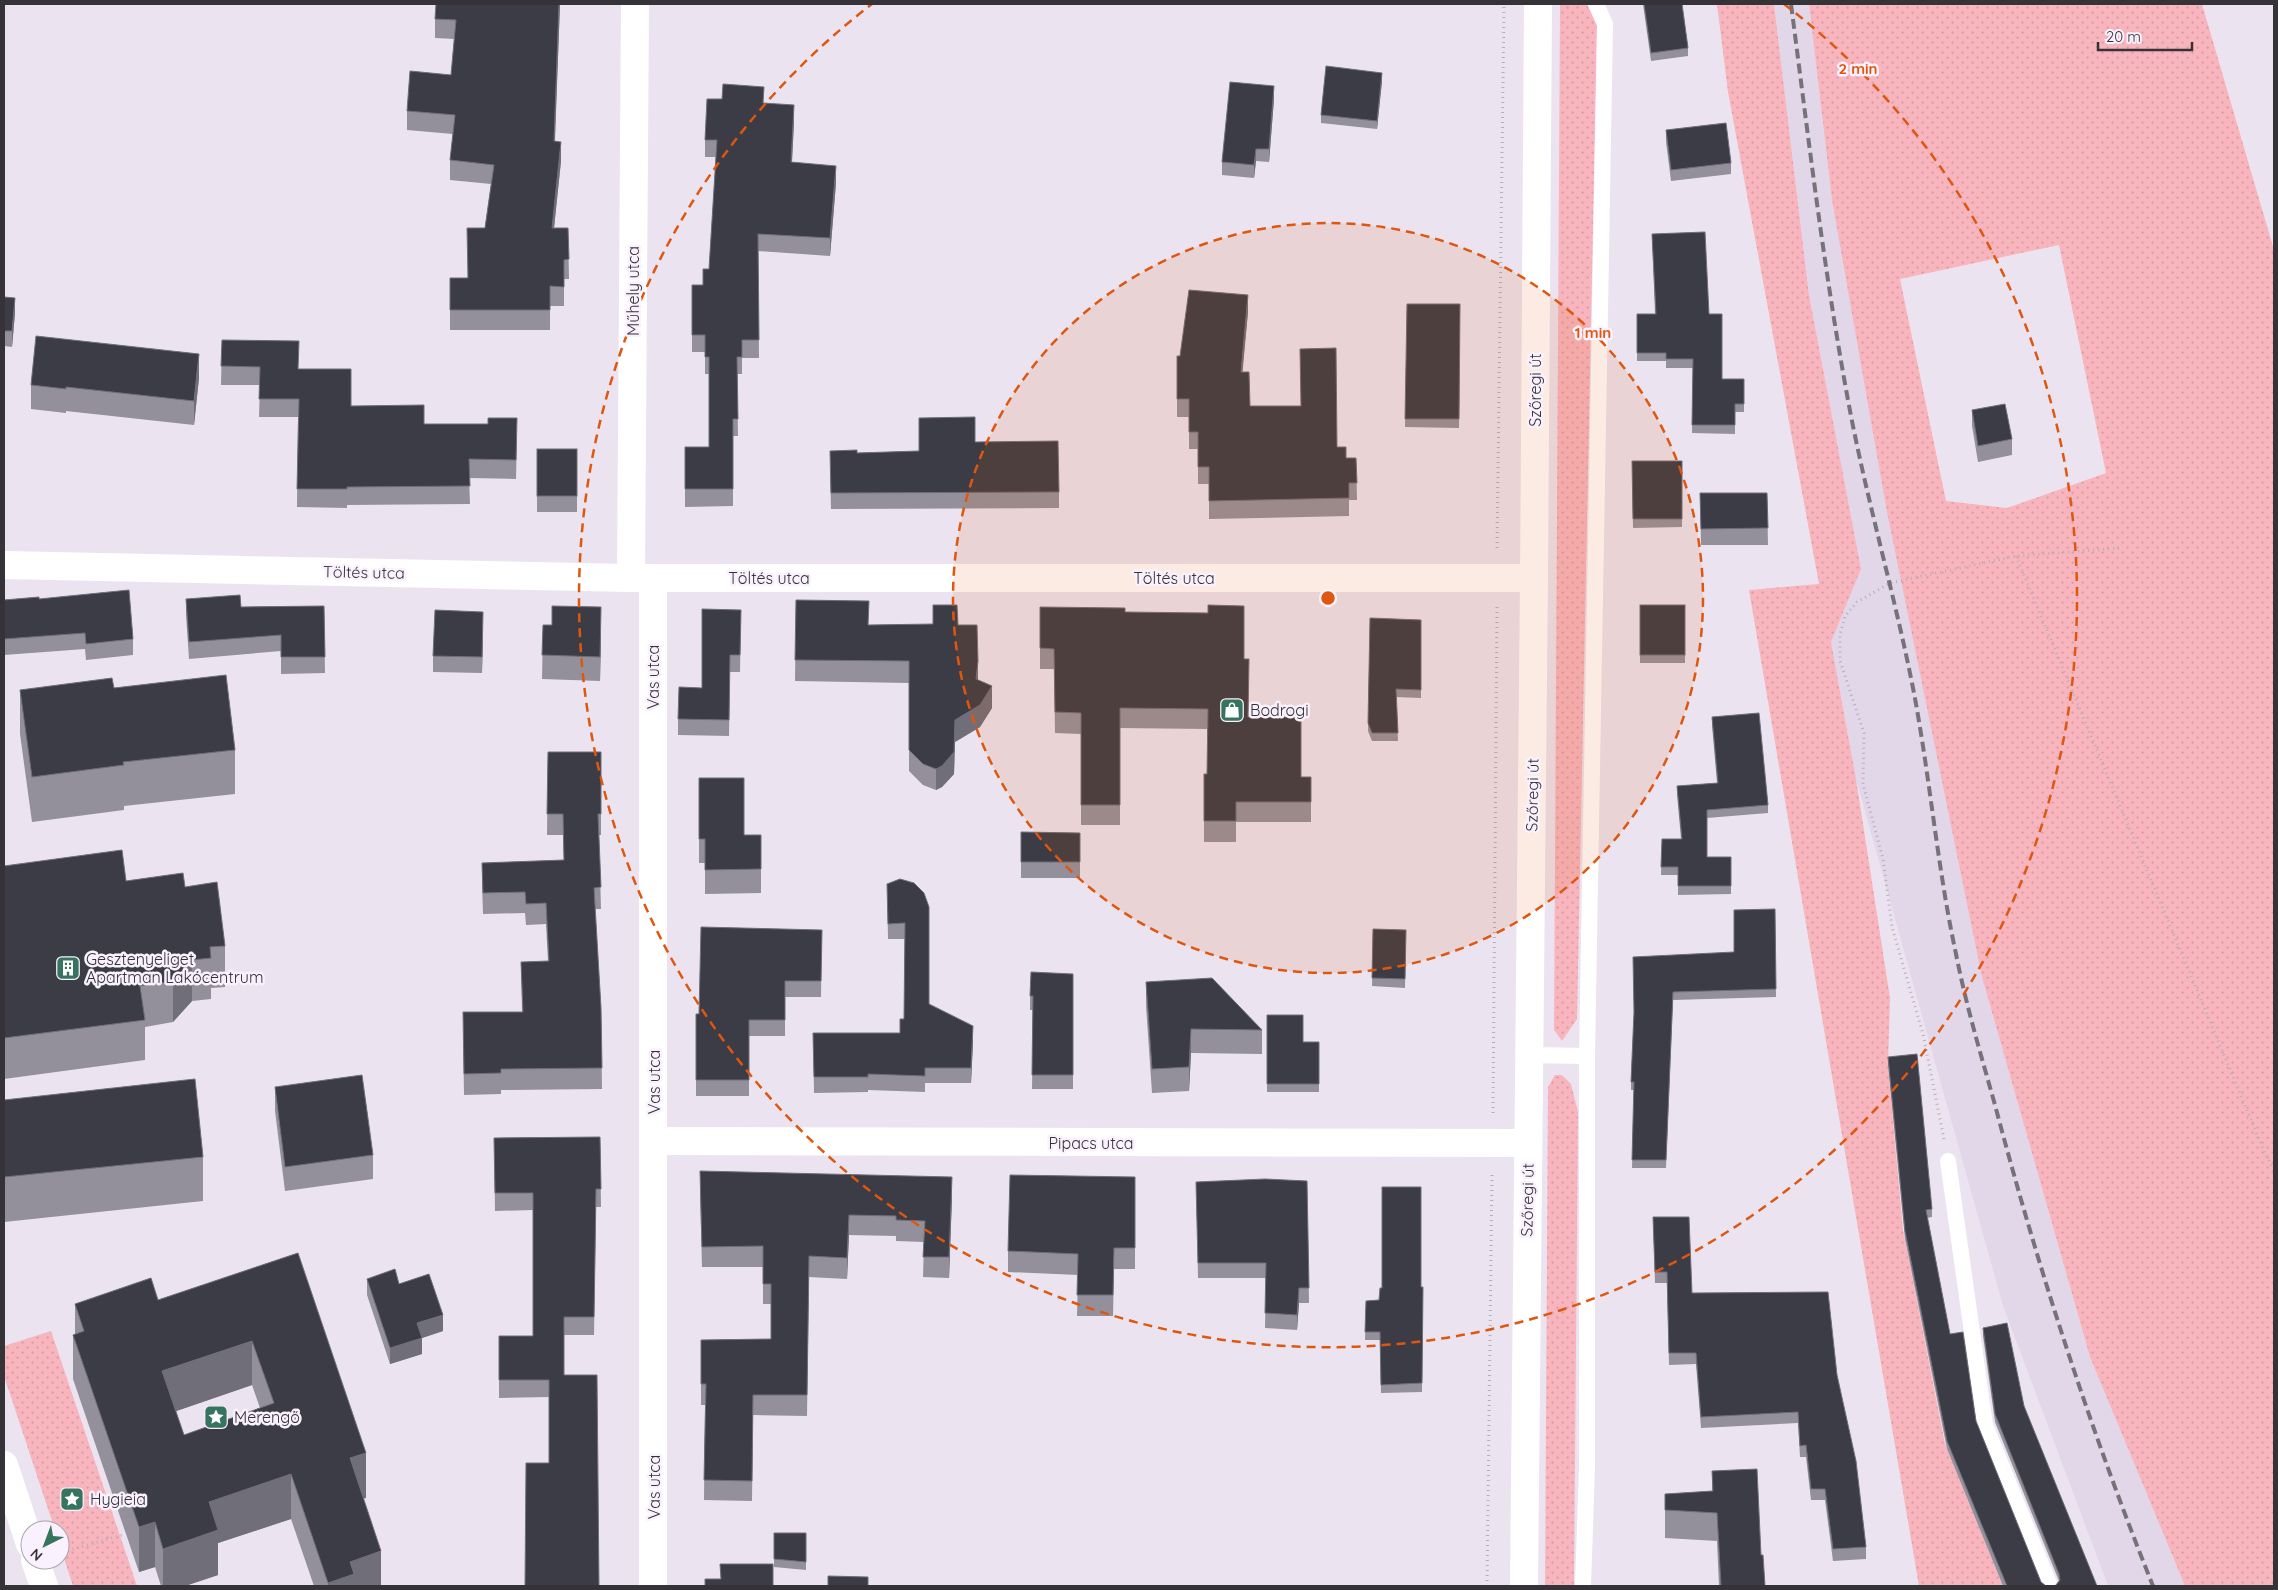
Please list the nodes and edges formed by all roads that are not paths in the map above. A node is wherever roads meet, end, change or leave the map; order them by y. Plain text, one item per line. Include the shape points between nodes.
1 (635, 4) edge
2 (1538, 4) edge
3 (1596, 4) edge
4 (4, 564) edge
5 (642, 578) junction
6 (1534, 578) junction
7 (1529, 1055) junction
8 (1587, 1056) junction
9 (654, 1141) junction
10 (1528, 1143) junction
11 (1948, 1162) road end
12 (4, 1465) edge
13 (22, 1520) edge
14 (38, 1570) edge
15 (44, 1586) edge
16 (653, 1586) edge
17 (1524, 1586) edge
18 (1583, 1586) edge
19 (2050, 1586) edge

1 - 5 street, Műhely utca
2 - 6 street, Szőregi út
3 - 8 lane via 1605,24
4 - 5 street, Töltés utca
5 - 6 street, Töltés utca
5 - 9 street, Vas utca
6 - 7 street, Szőregi út
7 - 8 lane
7 - 10 street, Szőregi út
8 - 18 lane via 1587,1466
9 - 10 street, Pipacs utca
9 - 16 street, Vas utca
10 - 17 street, Szőregi út
11 - 19 lane via 1985,1425
12 - 13 street
14 - 15 street

